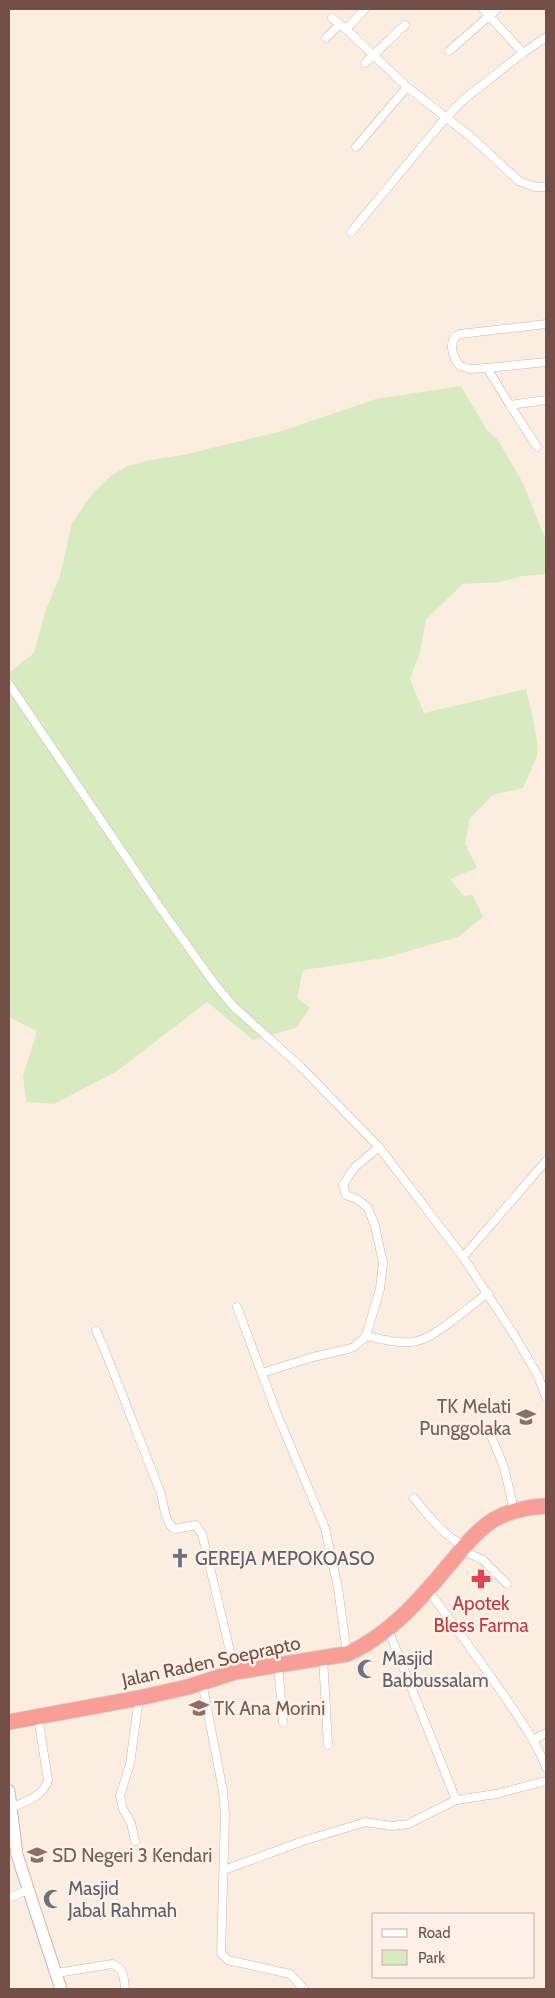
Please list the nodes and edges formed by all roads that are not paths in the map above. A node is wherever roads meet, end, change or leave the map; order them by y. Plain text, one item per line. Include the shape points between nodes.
1 (365, 9) edge
2 (483, 9) edge
3 (497, 9) edge
4 (490, 15) junction
5 (332, 18) dead end
6 (405, 25) dead end
7 (343, 26) junction
8 (546, 37) edge
9 (326, 38) dead end
10 (449, 50) dead end
11 (523, 52) junction
12 (374, 54) junction
13 (365, 63) dead end
14 (407, 86) junction
15 (446, 118) junction
16 (356, 147) dead end
17 (546, 187) edge
18 (351, 232) dead end
19 (546, 324) edge
20 (546, 362) edge
21 (487, 368) junction
22 (546, 400) edge
23 (510, 405) junction
24 (537, 447) dead end
25 (9, 684) edge
26 (379, 1147) junction
27 (546, 1161) edge
28 (464, 1257) junction
29 (488, 1293) junction
30 (237, 1307) dead end
31 (96, 1330) dead end
32 (366, 1336) junction
33 (262, 1373) junction
34 (546, 1397) edge
35 (490, 1431) dead end
36 (414, 1498) dead end
37 (546, 1506) edge
38 (514, 1510) junction
39 (463, 1549) junction
40 (507, 1584) dead end
41 (428, 1590) junction
42 (388, 1629) junction
43 (348, 1654) junction
44 (324, 1658) junction
45 (278, 1664) junction
46 (235, 1672) junction
47 (202, 1682) junction
48 (139, 1698) junction
49 (38, 1717) junction
50 (9, 1722) edge
51 (283, 1722) dead end
52 (546, 1733) edge
53 (533, 1740) junction
54 (328, 1745) dead end
55 (546, 1767) edge
56 (546, 1781) edge
57 (9, 1791) edge
58 (456, 1800) junction
59 (10, 1807) edge
60 (134, 1841) dead end
61 (224, 1870) junction
62 (29, 1890) junction
63 (9, 1898) edge
64 (57, 1973) junction
65 (61, 1989) edge
66 (125, 1989) edge
67 (304, 1989) edge

1 - 7 street
2 - 4 street
3 - 4 street
4 - 10 street
4 - 11 street
5 - 7 street
6 - 12 street
7 - 9 street
7 - 12 street
8 - 11 street
11 - 15 street via 483,82
12 - 13 street
12 - 14 street
14 - 15 street
14 - 16 street
15 - 17 street via 519,181
15 - 18 street
19 - 21 street via 453,337 453,352 460,366
20 - 21 street
21 - 23 street
22 - 23 street
23 - 24 street
25 - 26 street via 214,984
26 - 28 street
26 - 32 street via 354,1168 343,1184 346,1195 363,1203 371,1215 383,1263 380,1289
27 - 28 street
28 - 29 street
29 - 32 street via 425,1339 397,1342
29 - 34 street via 537,1374
30 - 33 street
31 - 46 street via 146,1453 169,1523 175,1529 196,1525 202,1534
32 - 33 street via 354,1347
33 - 43 street via 325,1528
35 - 38 street via 504,1467
36 - 39 street
37 - 38 highway, Jalan Raden Soeprapto
38 - 39 highway, Jalan Raden Soeprapto via 485,1526
39 - 40 street via 483,1560
39 - 41 highway, Jalan Raden Soeprapto
41 - 42 highway, Jalan Raden Soeprapto
41 - 53 street
42 - 43 highway, Jalan Raden Soeprapto
42 - 58 street
43 - 44 highway, Jalan Raden Soeprapto
44 - 45 highway, Jalan Raden Soeprapto
44 - 54 street
45 - 46 highway, Jalan Raden Soeprapto
45 - 51 street
46 - 47 highway, Jalan Raden Soeprapto
47 - 48 highway, Jalan Raden Soeprapto
47 - 61 street via 223,1790
48 - 49 highway, Jalan Raden Soeprapto
48 - 60 street via 130,1764 120,1796 131,1822
49 - 50 highway, Jalan Raden Soeprapto
49 - 59 street via 47,1786 25,1804
52 - 53 street
53 - 55 street
56 - 58 street
57 - 59 main road
58 - 61 street via 408,1824 392,1826 365,1822
59 - 62 main road via 17,1855
61 - 67 street via 220,1948 223,1957 290,1974
62 - 63 street
62 - 64 main road
64 - 65 main road
64 - 66 street via 112,1964 118,1966 124,1975

